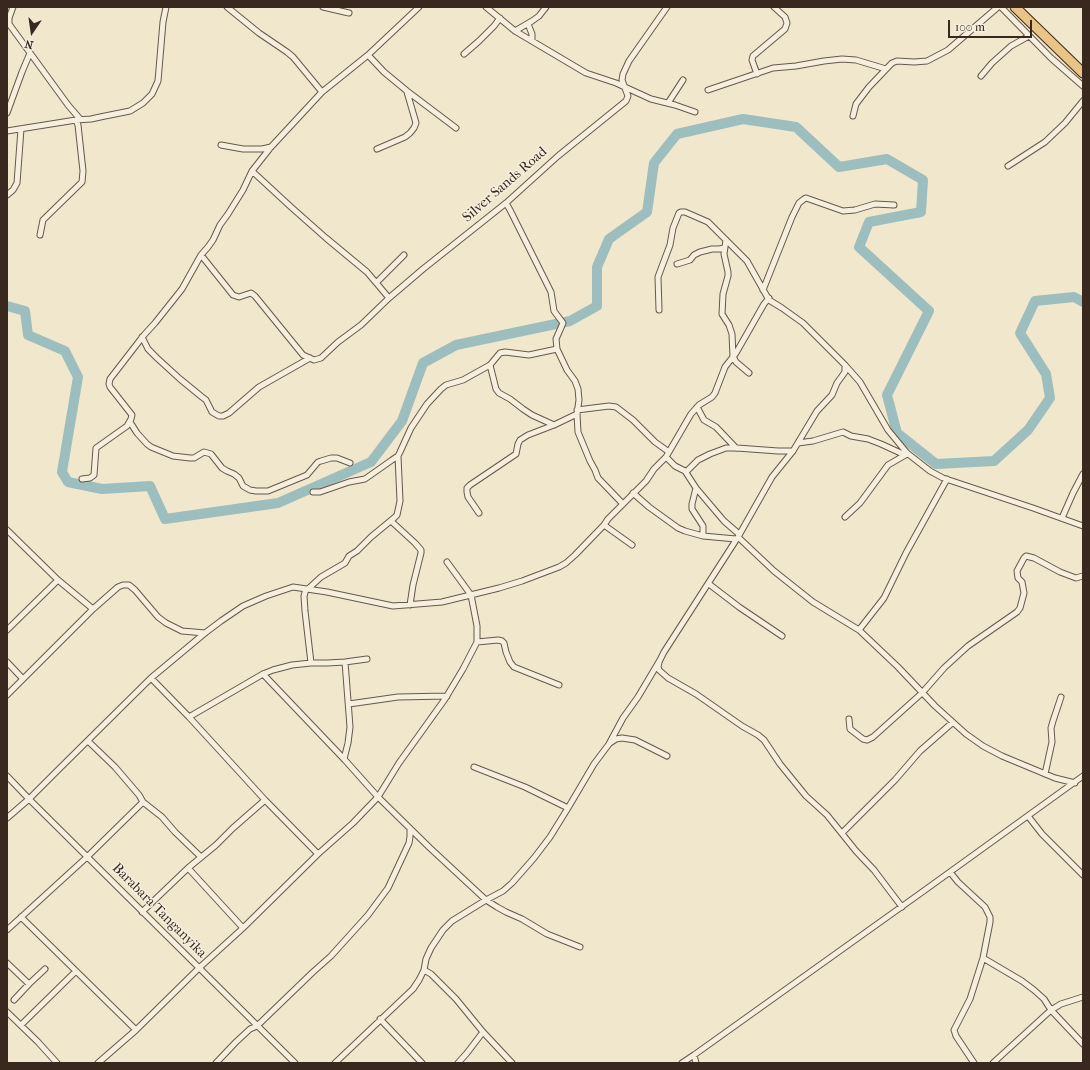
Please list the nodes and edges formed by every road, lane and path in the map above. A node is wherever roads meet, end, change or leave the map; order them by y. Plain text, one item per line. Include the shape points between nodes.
1 (13, 7) edge
2 (166, 7) edge
3 (227, 7) edge
4 (323, 7) edge
5 (418, 7) edge
6 (486, 7) edge
7 (546, 7) edge
8 (667, 7) edge
9 (774, 7) edge
10 (999, 7) edge
11 (1015, 7) edge
12 (349, 13) dead end
13 (500, 18) junction
14 (528, 24) junction
15 (515, 31) junction
16 (1030, 36) junction
17 (532, 41) junction
18 (30, 53) junction
19 (464, 54) dead end
20 (368, 55) junction
21 (886, 69) junction
22 (1083, 73) edge
23 (758, 74) junction
24 (981, 76) dead end
25 (684, 80) dead end
26 (1083, 86) edge
27 (625, 87) junction
28 (708, 90) dead end
29 (407, 91) junction
30 (322, 92) junction
31 (1083, 101) edge
32 (668, 103) junction
33 (695, 112) dead end
34 (7, 113) edge
35 (853, 116) dead end
36 (78, 120) junction
37 (456, 128) dead end
38 (21, 129) junction
39 (7, 131) edge
40 (221, 145) dead end
41 (271, 147) junction
42 (377, 149) dead end
43 (1008, 166) dead end
44 (252, 170) junction
45 (7, 196) edge
46 (506, 203) junction
47 (894, 205) dead end
48 (40, 236) dead end
49 (726, 240) junction
50 (724, 248) junction
51 (201, 255) junction
52 (404, 256) dead end
53 (677, 264) dead end
54 (377, 282) junction
55 (764, 290) junction
56 (390, 298) junction
57 (769, 298) junction
58 (659, 310) dead end
59 (142, 337) junction
60 (557, 349) junction
61 (733, 356) junction
62 (312, 359) junction
63 (490, 365) junction
64 (845, 365) junction
65 (749, 373) dead end
66 (697, 407) junction
67 (577, 412) junction
68 (130, 422) junction
69 (554, 425) junction
70 (798, 443) junction
71 (736, 448) junction
72 (793, 451) junction
73 (669, 452) junction
74 (906, 454) junction
75 (398, 456) junction
76 (666, 457) junction
77 (350, 463) dead end
78 (686, 472) junction
79 (1083, 474) edge
80 (82, 479) dead end
81 (947, 480) junction
82 (696, 488) junction
83 (313, 492) dead end
84 (633, 493) junction
85 (623, 504) junction
86 (479, 513) dead end
87 (845, 517) dead end
88 (1062, 518) junction
89 (391, 521) junction
90 (604, 525) junction
91 (1083, 526) edge
92 (7, 530) edge
93 (703, 536) junction
94 (738, 537) junction
95 (632, 545) dead end
96 (447, 562) dead end
97 (1083, 576) edge
98 (58, 580) junction
99 (709, 584) junction
100 (307, 589) junction
101 (471, 595) junction
102 (410, 605) junction
103 (93, 609) junction
104 (7, 630) edge
105 (858, 630) junction
106 (205, 633) junction
107 (782, 636) dead end
108 (477, 642) junction
109 (367, 659) dead end
110 (660, 660) junction
111 (7, 662) edge
112 (345, 662) junction
113 (311, 663) junction
114 (263, 674) junction
115 (151, 678) junction
116 (23, 679) junction
117 (560, 685) dead end
118 (922, 692) junction
119 (7, 695) edge
120 (447, 696) junction
121 (1061, 697) dead end
122 (348, 704) junction
123 (189, 717) junction
124 (849, 719) dead end
125 (952, 723) junction
126 (88, 740) junction
127 (609, 744) junction
128 (667, 756) dead end
129 (344, 758) junction
130 (474, 767) dead end
131 (1045, 774) junction
132 (7, 776) edge
133 (1083, 776) edge
134 (1075, 782) junction
135 (378, 796) junction
136 (29, 799) junction
137 (265, 800) junction
138 (143, 802) junction
139 (568, 808) junction
140 (1028, 816) junction
141 (7, 818) edge
142 (410, 829) junction
143 (842, 833) junction
144 (318, 854) junction
145 (86, 857) junction
146 (201, 857) junction
147 (188, 868) junction
148 (950, 872) junction
149 (1083, 875) edge
150 (486, 900) junction
151 (902, 907) junction
152 (142, 912) junction
153 (21, 917) junction
154 (243, 928) junction
155 (7, 930) edge
156 (580, 947) dead end
157 (983, 958) junction
158 (7, 963) edge
159 (199, 968) junction
160 (45, 970) dead end
161 (424, 970) junction
162 (76, 971) junction
163 (29, 984) junction
164 (1083, 997) edge
165 (14, 1000) dead end
166 (1051, 1010) junction
167 (7, 1012) edge
168 (380, 1020) junction
169 (21, 1025) junction
170 (257, 1026) junction
171 (136, 1030) junction
172 (483, 1032) junction
173 (1083, 1044) edge
174 (694, 1055) junction
175 (57, 1063) edge
176 (98, 1063) edge
177 (216, 1063) edge
178 (295, 1063) edge
179 (334, 1063) edge
180 (422, 1063) edge
181 (458, 1063) edge
182 (512, 1063) edge
183 (682, 1063) edge
184 (696, 1063) edge
185 (974, 1063) edge
186 (994, 1063) edge

1 - 18 street via 9,18 10,24
2 - 36 street via 158,81 152,94 130,111
3 - 30 street via 287,52
4 - 12 street
5 - 20 street
6 - 13 street
7 - 14 street
8 - 27 street, Silver Sands Road via 629,61 622,80
9 - 23 street via 785,17 787,23 785,29 753,56 752,60
10 - 16 street
10 - 21 street via 948,50 927,61 895,61
11 - 22 highway
13 - 15 street
13 - 19 street via 480,41
14 - 15 street
14 - 17 street
15 - 17 street
16 - 24 street via 1011,46
16 - 26 street
17 - 27 street via 586,73
18 - 34 street
18 - 36 street
20 - 29 street
20 - 30 street
21 - 23 street via 856,60 842,60 773,68
21 - 35 street via 856,104
23 - 28 street
25 - 32 street
27 - 32 street
27 - 46 street, Silver Sands Road via 628,96 626,101 558,156
29 - 37 street
29 - 42 street via 416,123 414,128 405,137
30 - 41 street
31 - 43 street via 1045,142
32 - 33 street
36 - 38 street
36 - 48 street via 82,182 43,220
38 - 39 street
38 - 45 street via 17,183
40 - 41 street via 243,149
41 - 44 street
44 - 51 street via 213,240
44 - 54 street via 291,208
46 - 56 street, Silver Sands Road
46 - 60 street via 551,292 554,311 563,323 556,339
47 - 55 street via 875,204 843,211 804,199 792,217
49 - 50 street
49 - 55 street via 747,261
49 - 58 street via 708,222 685,212 679,213 658,277
50 - 53 street via 700,252 690,260
50 - 61 street via 728,276 723,294 722,314 732,334
51 - 59 street via 182,289
51 - 62 street via 233,294 239,297 251,293 255,296 303,355
52 - 54 street
54 - 56 street
55 - 57 street
56 - 62 street, Silver Sands Road via 321,358
57 - 61 street
57 - 64 street via 803,323
59 - 62 street, Silver Sands Road via 148,349 206,400 212,412 219,416 229,413 259,387
59 - 68 street via 110,379 109,384 132,415
60 - 63 street via 529,355 500,353
60 - 67 street via 578,389
61 - 65 street
61 - 66 street via 725,367 715,393
63 - 69 street via 499,393 532,416
63 - 75 street via 441,389 411,428
64 - 70 street via 845,372 832,395 817,411
64 - 74 street via 860,382 888,430
66 - 71 street via 704,420 716,427
66 - 73 street
67 - 69 street
67 - 73 street via 608,406 616,407
67 - 85 street via 578,432 598,478
68 - 77 street via 137,434 151,447 173,456 190,458 204,452 211,454 222,468 239,478 243,486 256,492 268,491 307,475 321,461 337,458
68 - 80 street via 96,448 94,475
69 - 86 street via 528,434 520,440 516,454 468,486 468,497
70 - 72 street
70 - 74 street via 843,432
71 - 72 street
71 - 78 street via 726,448 710,454 698,460
72 - 94 street via 772,477
73 - 76 street
74 - 81 street
74 - 87 street via 888,465 860,504
75 - 83 street via 365,479
75 - 89 street via 399,507 397,515
76 - 78 street
76 - 84 street
78 - 82 street
79 - 88 street
81 - 88 street
81 - 105 street via 884,598
82 - 93 street via 692,509 703,526
82 - 94 street
84 - 85 street
84 - 93 street via 678,528
85 - 90 street
88 - 91 street
89 - 100 street via 349,556 345,564 321,577
89 - 102 street via 421,550
90 - 95 street
90 - 101 street via 575,555 559,567 522,581
92 - 98 street
93 - 94 street
94 - 99 street
94 - 105 street via 774,572 813,602
96 - 101 street
97 - 118 street via 1076,578 1026,556 1017,571 1024,593 1017,612 968,646
98 - 103 street
98 - 104 street
99 - 107 street
99 - 110 street
100 - 102 street via 393,606
100 - 106 street via 293,587 266,596 243,606
100 - 113 street via 304,602
101 - 102 street via 442,602
101 - 108 street via 477,626
103 - 106 street via 118,587 126,584 166,623 182,631
103 - 116 street
105 - 118 street
106 - 115 street
108 - 117 street via 502,641 514,667
108 - 120 street
109 - 112 street
110 - 127 street
110 - 143 street via 659,670 668,678 764,740 806,796
111 - 116 street
112 - 113 street
112 - 122 street
113 - 114 street via 292,665
114 - 123 street
114 - 129 street
115 - 123 street
115 - 126 street
116 - 119 street
118 - 124 street via 870,739 863,739 850,729
118 - 125 street
120 - 122 street via 398,697
120 - 135 street
121 - 131 street via 1051,728 1052,742
122 - 129 street via 350,735
123 - 137 street
125 - 131 street via 983,746
125 - 143 street via 920,751 896,780
126 - 136 street
126 - 138 street
127 - 128 street via 622,738 635,740
127 - 139 street
129 - 135 street
130 - 139 street
131 - 134 street
132 - 136 street, Barabara Tanganyika
133 - 134 street
134 - 140 street
135 - 142 street
135 - 144 street via 353,823
136 - 141 street
136 - 145 street, Barabara Tanganyika
137 - 144 street
137 - 146 street
138 - 145 street
138 - 146 street via 162,817
139 - 150 street via 550,837 522,873 503,890
140 - 148 street
140 - 149 street via 1042,834
142 - 150 street
142 - 170 street via 404,853 380,900 331,956
143 - 151 street
144 - 154 street
145 - 152 street, Barabara Tanganyika
145 - 153 street
146 - 147 street
147 - 152 street
147 - 154 street
148 - 151 street
148 - 157 street via 988,911 990,922
150 - 156 street via 547,934
150 - 161 street via 452,921 443,930 431,948
151 - 174 street
152 - 159 street, Barabara Tanganyika
153 - 155 street
153 - 162 street
154 - 159 street
157 - 166 street via 1022,981 1044,999
157 - 185 street via 970,999 954,1030
158 - 163 street
159 - 170 street, Barabara Tanganyika
159 - 171 street
160 - 163 street
161 - 168 street via 413,989
161 - 172 street via 440,982
162 - 169 street
162 - 171 street
163 - 165 street
164 - 166 street
166 - 173 street
166 - 186 street
167 - 169 street
168 - 179 street
168 - 180 street
169 - 175 street
170 - 177 street via 250,1029
170 - 178 street, Barabara Tanganyika
171 - 176 street
172 - 181 street
172 - 182 street
174 - 183 street
174 - 184 street

